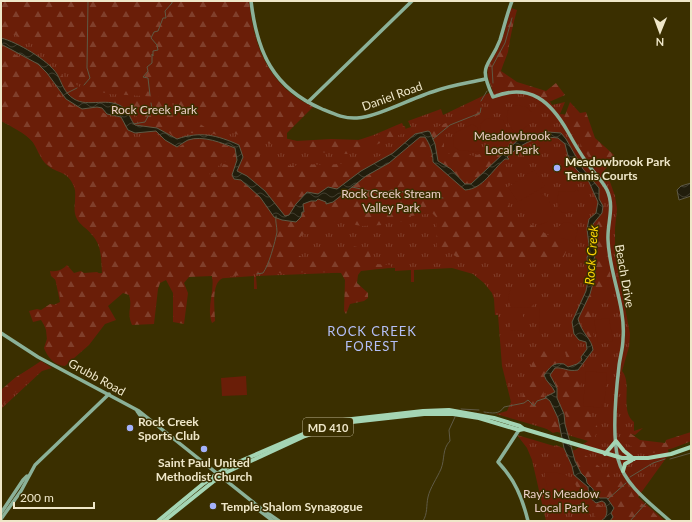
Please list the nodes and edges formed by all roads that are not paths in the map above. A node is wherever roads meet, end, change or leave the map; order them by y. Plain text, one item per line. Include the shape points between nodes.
1 (251, 1) edge
2 (412, 1) edge
3 (512, 1) edge
4 (485, 78) junction
5 (308, 102) junction
6 (1, 333) edge
7 (109, 394) junction
8 (519, 430) junction
9 (616, 441) junction
10 (691, 447) edge
11 (605, 454) junction
12 (618, 457) junction
13 (635, 459) junction
14 (623, 471) junction
15 (219, 475) junction
16 (28, 476) junction
17 (259, 507) junction
18 (1, 512) edge
19 (1, 519) edge
20 (158, 521) edge
21 (164, 521) edge
22 (273, 521) edge
23 (279, 521) edge
24 (528, 521) edge
25 (670, 521) edge

1 - 5 street, Daniel Road via 256,34 267,61 281,81
2 - 5 street
3 - 4 street via 499,41 488,60
4 - 5 street, Daniel Road via 436,90 361,118 344,117
4 - 9 street, Beach Drive via 493,97 506,92 521,92 549,104 607,190 611,210 609,247 624,334 618,373
6 - 7 street, Grubb Road
7 - 15 street, Grubb Road via 137,411 142,418 146,418
7 - 16 street via 43,456
8 - 11 main road, MD 410
8 - 15 main road, MD 410 via 479,418 453,414 354,421 316,432
8 - 15 main road, MD 410 via 520,426 458,411 423,411 358,417 317,428 240,461
8 - 24 street via 498,462 515,484
9 - 11 main road
9 - 12 street, Beach Drive
9 - 13 main road
10 - 13 main road, MD 410 via 671,454
11 - 12 main road, MD 410
12 - 13 main road, MD 410
12 - 14 street, Beach Drive
13 - 14 main road via 625,464
14 - 25 street, Beach Drive via 639,492
15 - 17 street, Grubb Road
15 - 20 main road, MD 410
15 - 21 main road, MD 410
16 - 18 street
16 - 19 street via 21,491
17 - 22 street, Grubb Road via 260,511
17 - 23 street, Grubb Road

